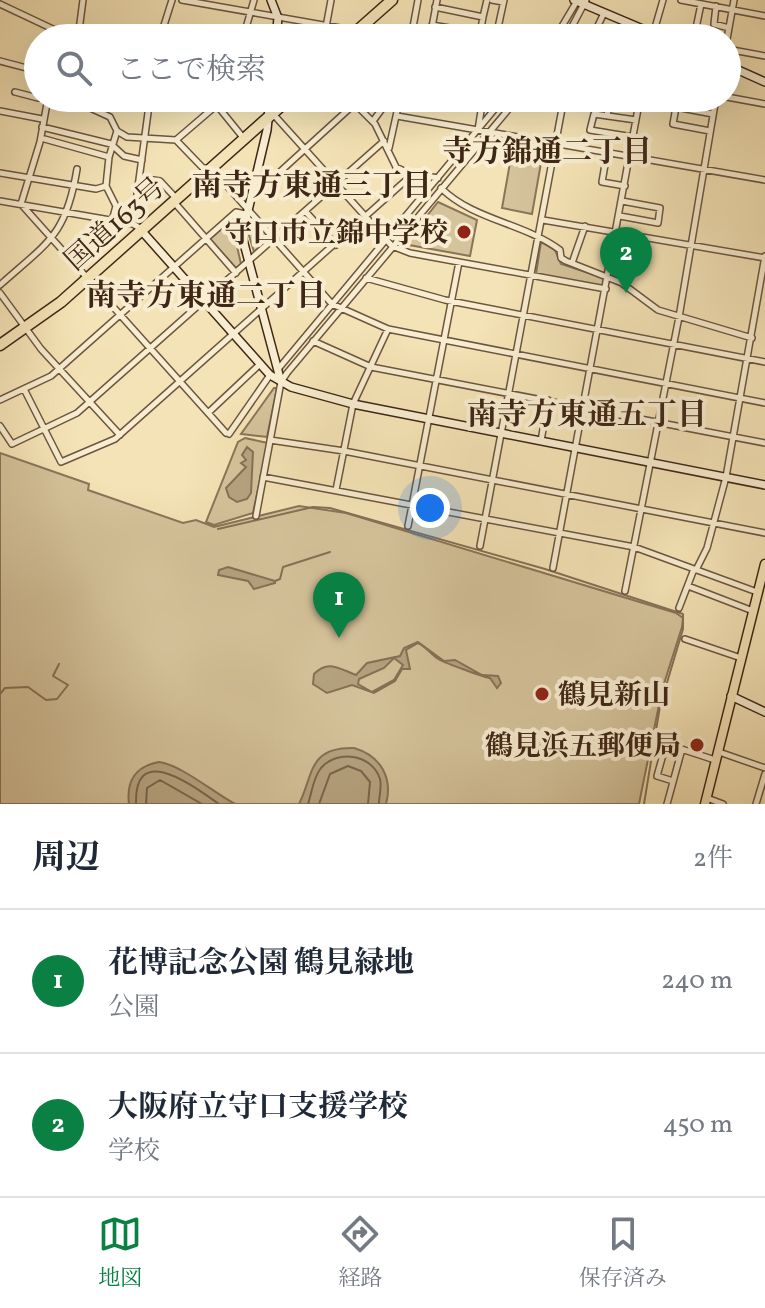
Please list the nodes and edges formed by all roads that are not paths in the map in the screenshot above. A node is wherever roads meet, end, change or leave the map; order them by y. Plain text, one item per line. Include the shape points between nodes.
1 (83, 0) edge
2 (172, 0) edge
3 (182, 0) edge
4 (254, 0) edge
5 (271, 0) edge
6 (331, 0) edge
7 (392, 0) edge
8 (401, 0) edge
9 (418, 0) edge
10 (489, 0) edge
11 (663, 0) edge
12 (681, 0) edge
13 (734, 0) edge
14 (504, 1) edge
15 (580, 1) edge
16 (0, 4) edge
17 (436, 4) edge
18 (701, 4) junction
19 (716, 6) junction
20 (733, 9) junction
21 (250, 12) junction
22 (604, 13) junction
23 (765, 16) edge
24 (483, 17) junction
25 (278, 18) junction
26 (42, 24) edge
27 (75, 24) edge
28 (164, 24) edge
29 (247, 24) edge
30 (277, 24) edge
31 (310, 24) edge
32 (327, 24) edge
33 (368, 24) edge
34 (371, 24) edge
35 (414, 24) edge
36 (432, 24) edge
37 (482, 24) edge
38 (499, 24) edge
39 (564, 24) edge
40 (571, 24) edge
41 (599, 24) edge
42 (627, 24) edge
43 (656, 24) edge
44 (697, 24) edge
45 (714, 24) edge
46 (730, 24) edge
47 (741, 52) edge
48 (765, 56) edge
49 (0, 61) edge
50 (24, 67) edge
51 (741, 71) edge
52 (765, 82) edge
53 (15, 92) dead end
54 (24, 94) edge
55 (741, 100) edge
56 (765, 104) edge
57 (0, 111) edge
58 (45, 112) edge
59 (99, 112) edge
60 (148, 112) edge
61 (209, 112) edge
62 (223, 112) edge
63 (268, 112) edge
64 (268, 112) edge
65 (270, 112) edge
66 (272, 112) edge
67 (348, 112) edge
68 (365, 112) edge
69 (380, 112) edge
70 (398, 112) edge
71 (481, 112) edge
72 (493, 112) edge
73 (506, 112) edge
74 (562, 112) edge
75 (608, 112) edge
76 (637, 112) edge
77 (675, 112) edge
78 (702, 112) edge
79 (713, 114) joint
80 (397, 116) junction
81 (607, 116) junction
82 (43, 119) junction
83 (636, 120) junction
84 (373, 121) junction
85 (42, 127) junction
86 (117, 131) junction
87 (478, 131) junction
88 (710, 131) junction
89 (489, 133) junction
90 (241, 135) junction
91 (633, 137) junction
92 (41, 138) junction
93 (176, 140) junction
94 (144, 141) junction
95 (384, 141) junction
96 (111, 144) junction
97 (556, 144) junction
98 (389, 149) junction
99 (305, 150) junction
100 (607, 153) junction
101 (109, 157) junction
102 (630, 157) junction
103 (142, 160) junction
104 (208, 168) junction
105 (77, 169) dead end
106 (703, 171) junction
107 (0, 173) edge
108 (413, 174) junction
109 (29, 178) junction
110 (140, 178) junction
111 (439, 179) junction
112 (765, 180) edge
113 (335, 184) junction
114 (74, 185) junction
115 (106, 186) junction
116 (625, 186) junction
117 (251, 188) junction
118 (441, 188) junction
119 (174, 198) junction
120 (0, 201) edge
121 (622, 201) junction
122 (21, 204) junction
123 (246, 210) junction
124 (305, 211) junction
125 (69, 213) junction
126 (620, 216) junction
127 (365, 219) junction
128 (543, 220) junction
129 (112, 221) junction
130 (585, 226) junction
131 (138, 227) junction
132 (616, 232) junction
133 (540, 236) junction
134 (53, 238) junction
135 (207, 238) junction
136 (275, 238) junction
137 (385, 241) junction
138 (336, 245) junction
139 (392, 246) junction
140 (691, 246) junction
141 (765, 257) edge
142 (459, 262) junction
143 (572, 263) junction
144 (248, 264) junction
145 (174, 267) junction
146 (236, 273) junction
147 (305, 273) junction
148 (86, 276) junction
149 (533, 276) junction
150 (608, 277) junction
151 (366, 278) junction
152 (0, 285) edge
153 (606, 289) junction
154 (0, 293) edge
155 (451, 301) junction
156 (205, 302) junction
157 (332, 304) junction
158 (340, 310) junction
159 (261, 312) junction
160 (120, 314) junction
161 (524, 315) junction
162 (679, 317) junction
163 (24, 328) junction
164 (388, 329) junction
165 (599, 329) junction
166 (235, 336) junction
167 (0, 338) edge
168 (752, 338) junction
169 (444, 340) junction
170 (313, 341) junction
171 (672, 343) junction
172 (0, 345) edge
173 (150, 347) junction
174 (518, 354) junction
175 (747, 359) junction
176 (765, 362) edge
177 (259, 365) junction
178 (371, 367) junction
179 (59, 368) junction
180 (279, 368) junction
181 (591, 368) junction
182 (270, 375) junction
183 (437, 379) junction
184 (181, 382) junction
185 (281, 382) junction
186 (666, 382) junction
187 (24, 389) junction
188 (510, 393) junction
189 (740, 398) junction
190 (0, 400) edge
191 (548, 400) junction
192 (89, 402) junction
193 (765, 403) edge
194 (353, 404) junction
195 (585, 408) junction
196 (208, 413) junction
197 (428, 419) junction
198 (659, 422) junction
199 (0, 426) edge
200 (45, 429) junction
201 (502, 432) junction
202 (120, 435) junction
203 (732, 436) junction
204 (270, 440) junction
205 (541, 441) junction
206 (765, 443) edge
207 (577, 448) junction
208 (344, 451) junction
209 (651, 463) junction
210 (419, 465) junction
211 (263, 477) junction
212 (726, 477) junction
213 (493, 480) junction
214 (765, 485) edge
215 (336, 490) junction
216 (569, 494) junction
217 (412, 505) junction
218 (641, 510) junction
219 (256, 516) dead end
220 (486, 519) junction
221 (714, 524) junction
222 (408, 526) dead end
223 (559, 533) junction
224 (765, 533) edge
225 (480, 546) dead end
226 (634, 547) junction
227 (765, 564) edge
228 (553, 568) dead end
229 (695, 569) junction
230 (688, 586) junction
231 (625, 591) dead end
232 (757, 592) junction
233 (765, 605) edge
234 (754, 606) junction
235 (679, 608) dead end
236 (685, 639) dead end
237 (741, 658) junction
238 (731, 696) junction
239 (765, 712) edge
240 (682, 749) junction
241 (717, 756) junction
242 (765, 768) edge
243 (765, 774) edge
244 (673, 781) junction
245 (764, 784) edge
246 (765, 800) edge
247 (706, 801) edge
248 (757, 801) edge
249 (667, 804) edge
250 (723, 804) edge

1 - 27 street
2 - 28 street
3 - 21 street
4 - 21 street
5 - 25 street
6 - 32 street
7 - 33 highway
8 - 34 highway
9 - 35 street
10 - 14 street
10 - 24 street
11 - 43 street
12 - 18 street
13 - 20 street
14 - 38 street
15 - 22 street
15 - 39 street
15 - 40 street
16 - 26 street
17 - 24 street
17 - 36 street
18 - 19 street
18 - 44 street
19 - 20 street
19 - 45 street
20 - 23 street
20 - 46 street
21 - 25 street
21 - 29 street
22 - 41 street
22 - 42 street
24 - 37 street
25 - 30 street
25 - 31 street
47 - 48 street
49 - 50 street
51 - 52 street
53 - 54 street
55 - 56 street
57 - 82 street
58 - 82 street
59 - 86 street via 110,117
60 - 94 street
61 - 93 street
62 - 90 street
63 - 90 highway, 国道163号
64 - 104 highway, 国道163号
65 - 117 street
66 - 99 street
67 - 99 street
68 - 84 street
69 - 84 street
70 - 80 street
71 - 87 street
72 - 87 street
73 - 89 street
74 - 97 street
75 - 81 street
76 - 83 street
77 - 88 street via 673,124
78 - 79 street
79 - 88 street
80 - 87 street
80 - 98 street
81 - 83 street
81 - 91 street via 594,114 590,130
82 - 85 street
83 - 91 street
84 - 95 street
85 - 92 street
85 - 96 street
86 - 94 street
86 - 96 street
87 - 89 street
87 - 111 street
88 - 106 street
89 - 97 street
89 - 118 street
90 - 104 highway, 国道163号
91 - 102 street
92 - 101 street
92 - 109 street
93 - 94 street
93 - 104 street
94 - 103 street
95 - 98 street
95 - 113 street
96 - 101 street
96 - 103 street via 124,156
97 - 100 street
97 - 128 street
98 - 108 street via 396,167
99 - 113 street
99 - 117 street via 260,190
100 - 102 street
100 - 116 street via 602,182
101 - 115 street
102 - 106 street
102 - 116 street
103 - 110 street
104 - 119 highway, 国道163号
104 - 123 street
105 - 114 street
106 - 112 street
106 - 140 street
107 - 109 street
108 - 111 street
108 - 127 street
109 - 114 street
109 - 122 street
110 - 119 street via 160,181
110 - 131 street
111 - 137 street
113 - 124 street
113 - 127 street
114 - 115 street
114 - 125 street
115 - 129 street via 116,206
116 - 121 street
117 - 123 street
118 - 133 street via 467,207
118 - 139 street
119 - 131 highway, 国道163号
119 - 135 street
120 - 122 street
121 - 126 street
121 - 126 street via 660,208 658,223
122 - 125 street
122 - 134 street
123 - 135 street via 236,212
123 - 136 street
123 - 144 street via 242,236
124 - 136 street
124 - 138 street
125 - 129 street
125 - 134 street
126 - 132 street
127 - 137 street
127 - 138 street
128 - 130 street
128 - 133 street
129 - 131 street
130 - 132 street
130 - 143 street
131 - 145 street
131 - 148 highway, 国道163号
132 - 140 street
132 - 150 street
133 - 143 street
133 - 149 street
134 - 148 street
134 - 152 street
135 - 145 street
135 - 146 street
136 - 144 street
136 - 147 street
137 - 139 street
137 - 157 street
138 - 147 street
139 - 142 street
139 - 151 street
140 - 141 street
140 - 162 street
141 - 168 street
142 - 149 street
142 - 155 street
143 - 150 street
144 - 146 street
144 - 159 street
145 - 156 street
145 - 160 street
146 - 156 street
147 - 157 street
147 - 159 street
148 - 160 street
148 - 163 highway, 国道163号
149 - 153 street
149 - 161 street
150 - 153 street
150 - 162 street via 658,310
151 - 155 street
151 - 158 street
153 - 165 street
154 - 163 street
155 - 161 street
155 - 169 street
156 - 166 street
156 - 173 street
157 - 158 street
157 - 180 street
158 - 164 street
158 - 170 street
159 - 166 street
159 - 180 street
160 - 173 street
160 - 179 street
161 - 165 street
161 - 174 street
162 - 168 street
162 - 171 street
163 - 167 highway, 国道163号
163 - 172 highway, 国道163号
163 - 179 street
164 - 169 street
164 - 178 street
165 - 171 street
165 - 181 street
166 - 177 street
166 - 184 street
168 - 175 street
169 - 174 street
169 - 183 street
170 - 178 street
170 - 185 street
171 - 175 street
171 - 186 street
173 - 184 street
173 - 192 street
174 - 181 street
174 - 188 street
175 - 176 street
175 - 189 street
177 - 182 street
177 - 196 street
178 - 183 street
178 - 194 street
179 - 187 street
179 - 192 street
180 - 185 street
181 - 186 street
181 - 195 street
182 - 185 street
182 - 196 street via 227,434
183 - 188 street
183 - 197 street
184 - 196 street
184 - 202 street
185 - 194 street
185 - 204 street
186 - 189 street
186 - 198 street
187 - 190 street
187 - 200 street
188 - 191 street
188 - 201 street
189 - 193 street
189 - 203 street
191 - 195 street
191 - 205 street
192 - 200 street
192 - 202 street
194 - 197 street
194 - 208 street
195 - 198 street
195 - 207 street
197 - 201 street
197 - 210 street
198 - 203 street
198 - 209 street
199 - 200 street via 12,444
200 - 202 street via 61,462
201 - 205 street
201 - 213 street
203 - 206 street
203 - 212 street
204 - 208 street
204 - 211 street
205 - 207 street
207 - 209 street
207 - 216 street
208 - 210 street
208 - 215 street
209 - 212 street
209 - 218 street
210 - 213 street
210 - 217 street
211 - 215 street
211 - 219 street
212 - 214 street
212 - 221 street
213 - 216 street
213 - 220 street
215 - 217 street
216 - 218 street
216 - 223 street
217 - 220 street
217 - 222 street
218 - 221 street
218 - 226 street
220 - 223 street
220 - 225 street
221 - 224 street
221 - 229 street
223 - 226 street
223 - 228 street
226 - 229 street
226 - 231 street
227 - 232 main road
229 - 230 street
229 - 232 street
230 - 234 street
230 - 235 street
232 - 234 main road
233 - 234 street
234 - 237 main road
236 - 237 street
237 - 238 main road
238 - 239 street
238 - 241 main road
240 - 241 street
240 - 244 street
240 - 244 street via 666,744 657,776
241 - 242 street
241 - 247 main road
243 - 245 street
244 - 249 street
245 - 248 street
246 - 248 street
247 - 250 street

